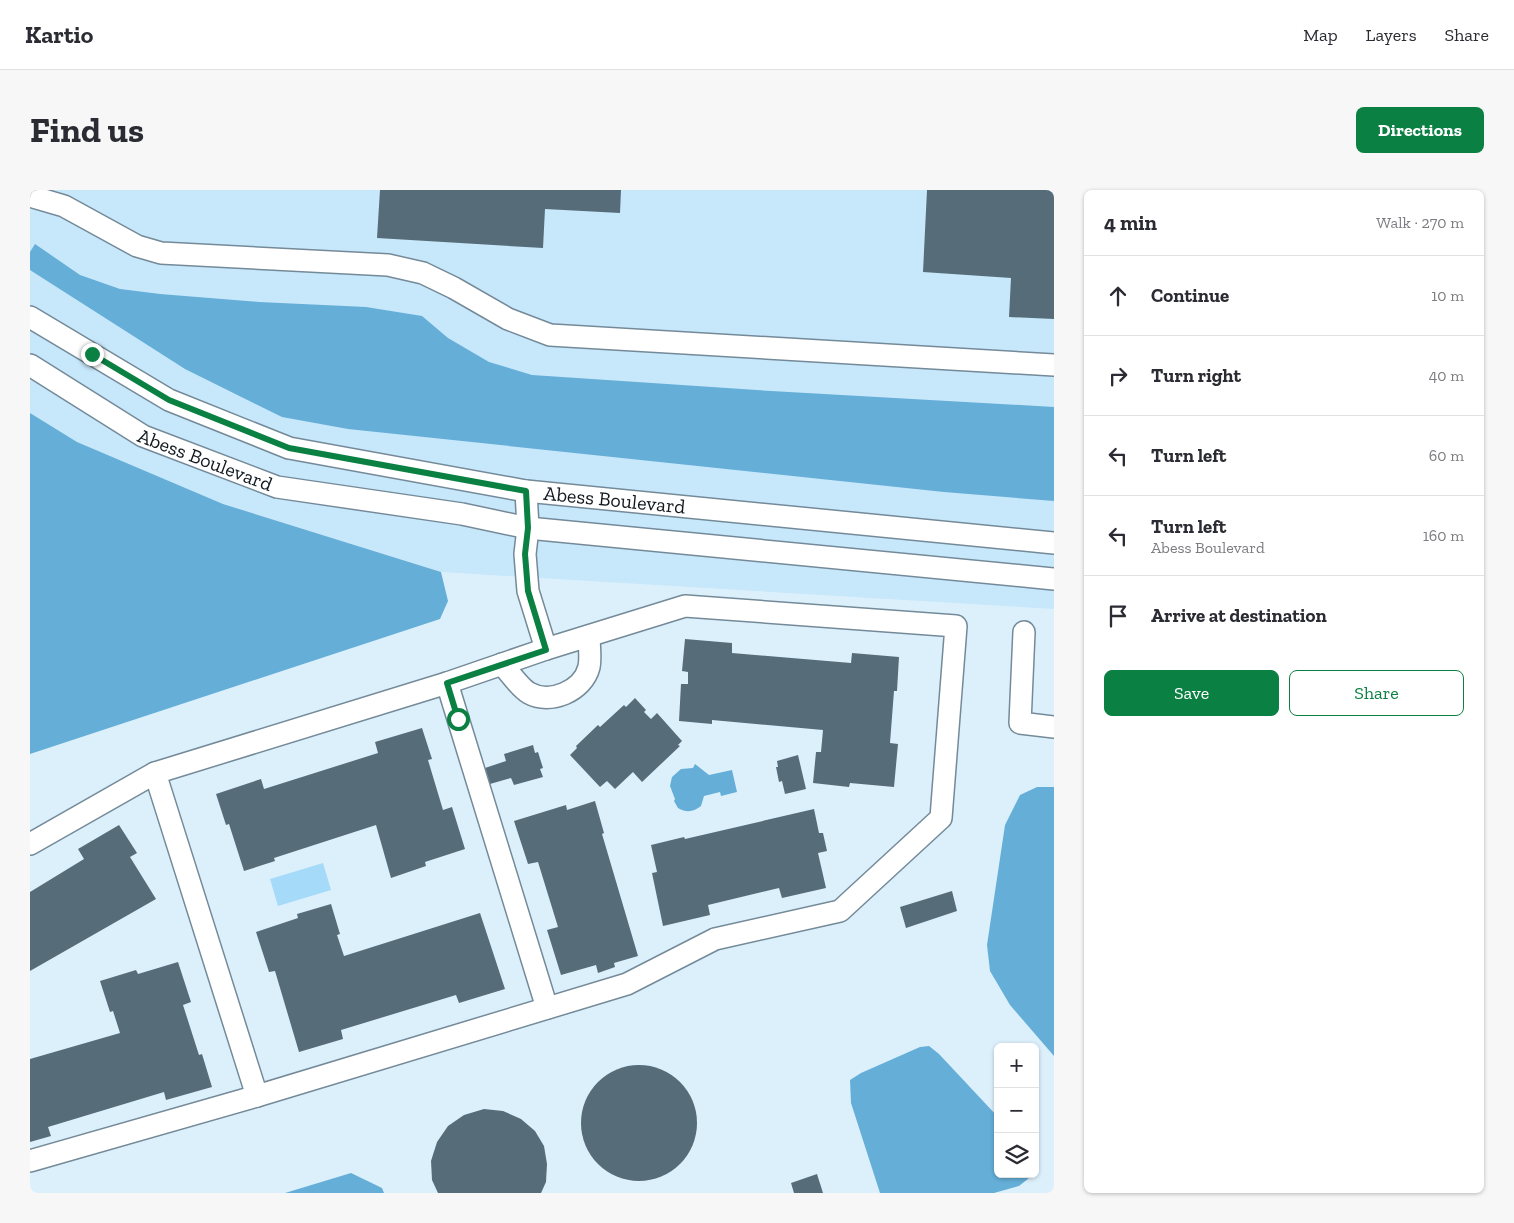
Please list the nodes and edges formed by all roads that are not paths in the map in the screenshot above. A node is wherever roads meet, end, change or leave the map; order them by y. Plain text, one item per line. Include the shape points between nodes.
1 (30, 196) edge
2 (30, 317) edge
3 (30, 365) edge
4 (1054, 365) edge
5 (526, 491) junction
6 (528, 528) junction
7 (1054, 543) edge
8 (1054, 579) edge
9 (1024, 632) dead end
10 (589, 636) junction
11 (546, 650) junction
12 (502, 664) junction
13 (447, 683) junction
14 (1054, 727) edge
15 (155, 773) junction
16 (30, 844) edge
17 (547, 1008) junction
18 (257, 1096) junction
19 (30, 1162) edge

1 - 4 street via 64,206 136,246 161,253 388,266 422,274 508,319 550,335
2 - 5 street, Abess Boulevard via 169,400 289,448
3 - 6 street, Abess Boulevard via 143,436 277,487 462,514
5 - 6 street
5 - 7 street, Abess Boulevard
6 - 8 street, Abess Boulevard
6 - 11 street via 525,554 528,591
9 - 14 street via 1020,724
10 - 11 street
10 - 12 street via 589,667 579,685 563,695 544,697 528,692
10 - 17 street via 686,606 956,626 941,818 840,911 715,939 627,984
11 - 12 street
12 - 13 street
13 - 15 street
13 - 17 street
15 - 16 street
15 - 18 street
17 - 18 street
18 - 19 street

